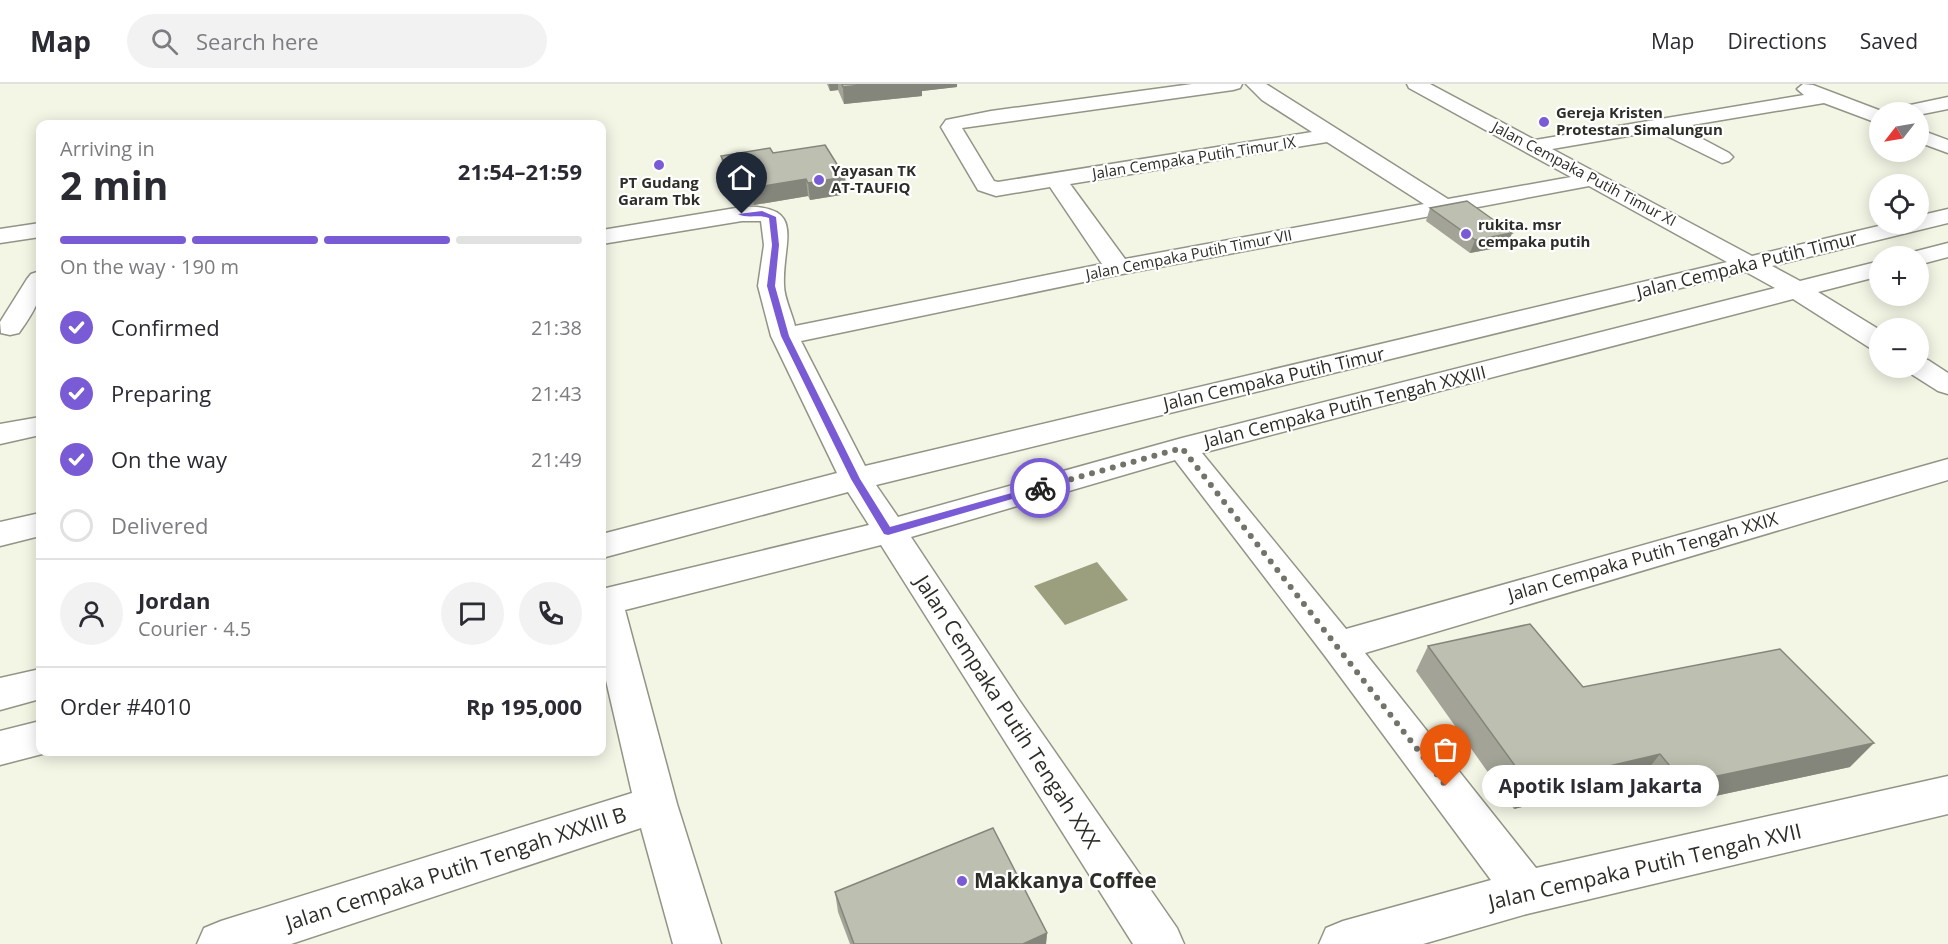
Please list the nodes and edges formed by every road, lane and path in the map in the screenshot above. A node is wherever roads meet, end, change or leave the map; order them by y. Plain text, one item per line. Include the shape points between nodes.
1 (1233, 84) edge
2 (1255, 84) edge
3 (1416, 84) edge
4 (1793, 84) edge
5 (1825, 97) junction
6 (1948, 103) edge
7 (1929, 107) edge
8 (1869, 114) edge
9 (1658, 124) junction
10 (1331, 135) junction
11 (1929, 139) edge
12 (1533, 146) junction
13 (1948, 147) edge
14 (1722, 157) dead end
15 (1593, 179) junction
16 (1056, 180) junction
17 (1443, 206) junction
18 (1948, 216) edge
19 (36, 231) edge
20 (0, 236) edge
21 (606, 236) edge
22 (1948, 250) edge
23 (1929, 255) edge
24 (1756, 267) junction
25 (1117, 268) junction
26 (1869, 271) edge
27 (36, 284) edge
28 (1794, 288) junction
29 (36, 323) edge
30 (5, 327) edge
31 (1869, 335) edge
32 (785, 336) junction
33 (1929, 373) edge
34 (1948, 385) edge
35 (36, 427) edge
36 (0, 434) edge
37 (1182, 448) junction
38 (1948, 469) edge
39 (858, 483) junction
40 (884, 524) junction
41 (36, 526) edge
42 (0, 534) edge
43 (606, 545) edge
44 (606, 600) edge
45 (606, 612) edge
46 (1338, 646) junction
47 (36, 685) edge
48 (0, 694) edge
49 (36, 739) edge
50 (0, 748) edge
51 (1948, 795) edge
52 (656, 804) junction
53 (1527, 892) junction
54 (221, 944) edge
55 (698, 944) edge
56 (1160, 944) edge
57 (1343, 944) edge

1 - 16 street, Jalan Cempaka Putih Timur IX via 952,124 986,185 996,189
2 - 10 street
3 - 12 street, Jalan Cempaka Putih Timur XI
4 - 5 street
5 - 8 street
5 - 9 street
6 - 7 street
9 - 12 street
9 - 14 street
10 - 16 street, Jalan Cempaka Putih Timur IX
10 - 17 street
11 - 13 street
12 - 15 street, Jalan Cempaka Putih Timur XI
15 - 17 street, Jalan Cempaka Putih Timur VII
15 - 24 street, Jalan Cempaka Putih Timur XI
16 - 25 street
17 - 25 street, Jalan Cempaka Putih Timur VII
18 - 24 street, Jalan Cempaka Putih Timur
19 - 20 street
21 - 32 street, Jalan Cempaka Putih Tengah XXX via 742,214 772,217 775,230 771,286
22 - 23 street
24 - 28 street
24 - 39 street, Jalan Cempaka Putih Timur
25 - 32 street, Jalan Cempaka Putih Timur VII
26 - 28 street, Jalan Cempaka Putih Tengah XXXIII
27 - 30 street
28 - 31 street
28 - 37 street, Jalan Cempaka Putih Tengah XXXIII
29 - 30 street
32 - 39 street, Jalan Cempaka Putih Tengah XXX
33 - 34 street
35 - 36 street
37 - 40 street, Jalan Cempaka Putih Tengah XXXIII
37 - 46 street
38 - 46 street, Jalan Cempaka Putih Tengah XXIX
39 - 40 street, Jalan Cempaka Putih Tengah XXX
39 - 43 street, Jalan Cempaka Putih Timur
40 - 44 street, Jalan Cempaka Putih Tengah XXXIII
40 - 56 street, Jalan Cempaka Putih Tengah XXX
41 - 42 street
45 - 52 street
46 - 53 street
47 - 48 street
49 - 50 street
51 - 53 street, Jalan Cempaka Putih Tengah XVII
52 - 54 street, Jalan Cempaka Putih Tengah XXXIII B
52 - 55 street
53 - 57 street, Jalan Cempaka Putih Tengah XVII

